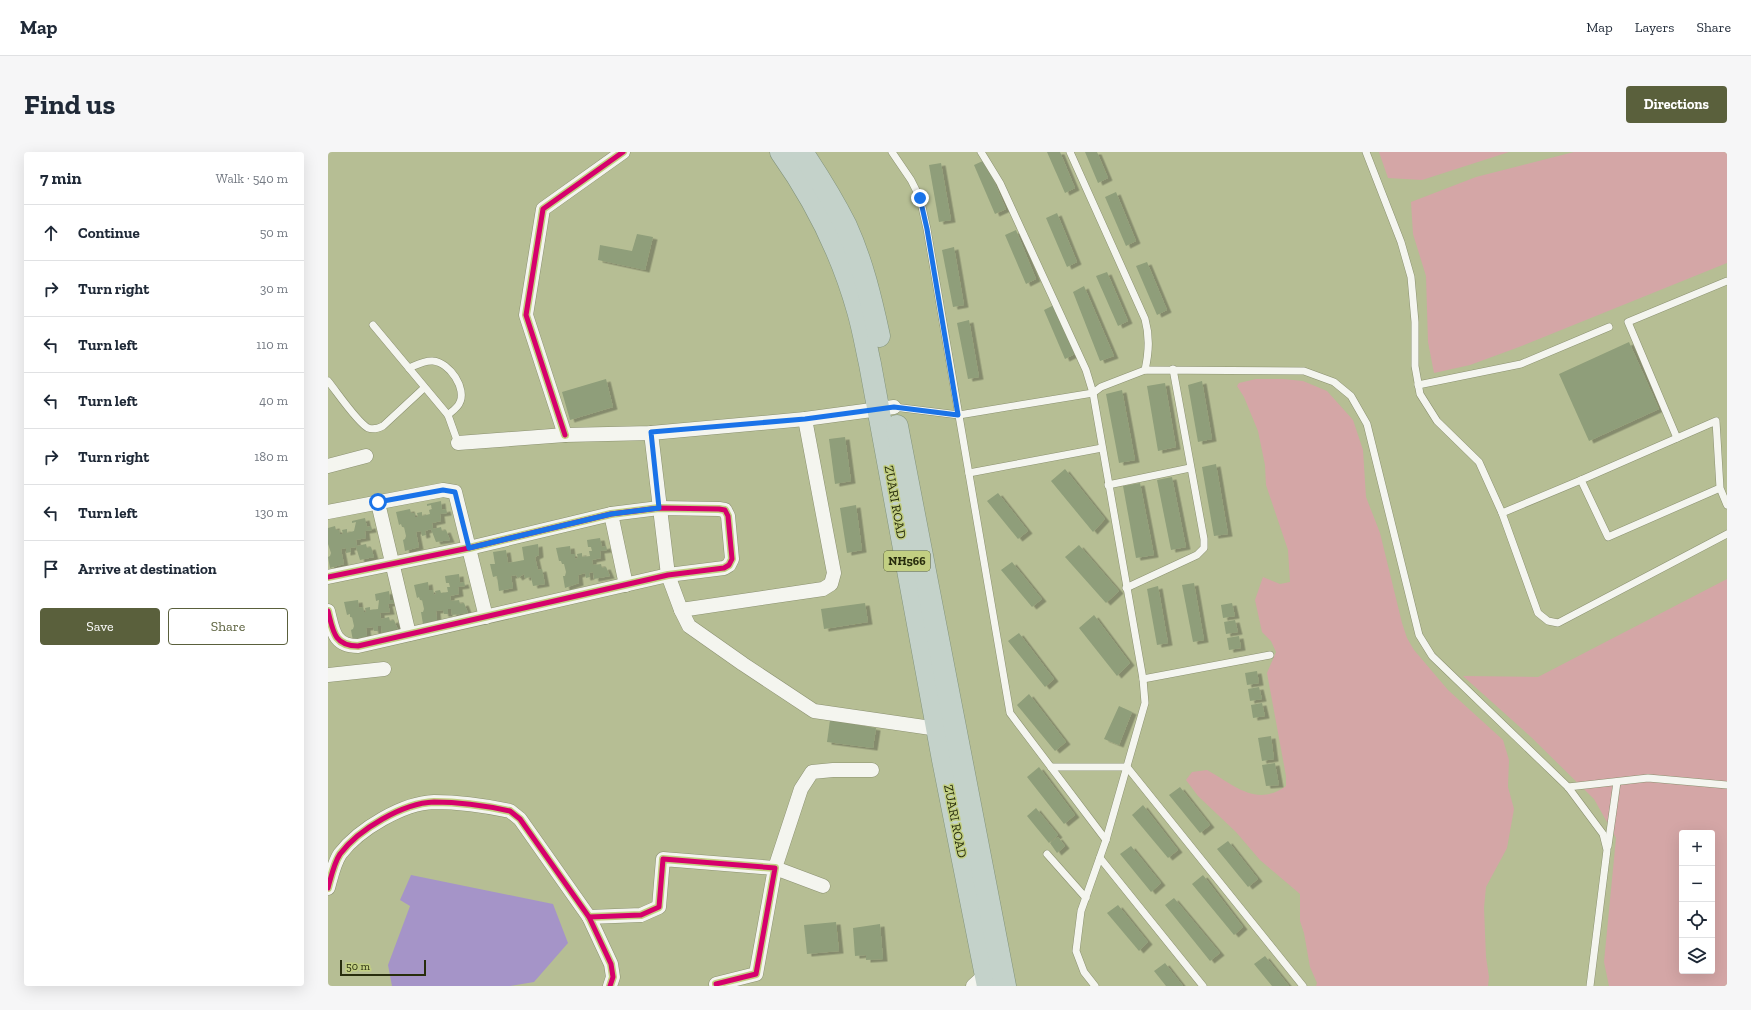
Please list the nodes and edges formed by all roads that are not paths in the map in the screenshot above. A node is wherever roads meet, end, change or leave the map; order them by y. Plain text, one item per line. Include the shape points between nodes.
1 (623, 152) edge
2 (781, 152) edge
3 (802, 152) edge
4 (892, 152) edge
5 (980, 152) edge
6 (1070, 152) edge
7 (1366, 152) edge
8 (1727, 281) edge
9 (373, 325) dead end
10 (1609, 327) dead end
11 (409, 368) junction
12 (1173, 369) junction
13 (1145, 370) junction
14 (328, 381) edge
15 (1418, 385) junction
16 (424, 388) junction
17 (1093, 393) junction
18 (886, 408) junction
19 (448, 415) junction
20 (958, 415) junction
21 (805, 419) junction
22 (651, 432) junction
23 (565, 435) junction
24 (1677, 438) junction
25 (458, 443) joint
26 (1102, 448) junction
27 (366, 456) dead end
28 (328, 466) edge
29 (1190, 468) junction
30 (969, 473) junction
31 (1581, 480) junction
32 (1108, 485) junction
33 (1720, 488) junction
34 (378, 502) junction
35 (1727, 505) edge
36 (659, 508) junction
37 (328, 512) edge
38 (1502, 513) junction
39 (611, 514) junction
40 (1727, 534) edge
41 (469, 548) junction
42 (392, 564) junction
43 (668, 575) junction
44 (328, 577) edge
45 (626, 585) junction
46 (1126, 588) junction
47 (681, 610) junction
48 (328, 611) edge
49 (486, 617) junction
50 (409, 634) junction
51 (1270, 655) dead end
52 (384, 669) dead end
53 (328, 675) edge
54 (1143, 679) junction
55 (938, 729) junction
56 (1051, 767) junction
57 (1127, 767) junction
58 (872, 770) dead end
59 (1617, 782) junction
60 (1727, 785) edge
61 (1568, 787) junction
62 (1106, 840) junction
63 (1607, 850) junction
64 (1047, 854) dead end
65 (1100, 858) junction
66 (775, 868) junction
67 (823, 886) dead end
68 (328, 888) edge
69 (1086, 898) junction
70 (589, 917) junction
71 (756, 980) edge
72 (982, 982) edge
73 (716, 984) dead end
74 (610, 986) edge
75 (1005, 986) edge
76 (1096, 986) edge
77 (1203, 986) edge
78 (1303, 986) edge
79 (1590, 986) edge

1 - 23 street via 543,209 526,315
2 - 18 highway, ZUARI ROAD / NH566 via 818,212 843,266
3 - 18 highway, ZUARI ROAD / NH566 via 846,227 861,267 873,304
4 - 20 lane via 920,198
5 - 17 lane via 1000,183 1086,370
6 - 13 lane via 1145,319 1149,334 1149,355
7 - 15 lane via 1401,242 1411,277
8 - 24 lane via 1628,322
9 - 11 lane
10 - 15 lane via 1521,364
11 - 16 lane
11 - 19 lane via 433,361 442,364 454,377 462,389 460,404
12 - 13 lane
12 - 29 lane
12 - 61 lane via 1304,371 1334,382 1351,396 1367,424 1419,635 1432,656
13 - 17 lane via 1101,387
14 - 16 lane via 360,422 369,429 383,426
15 - 38 lane via 1420,394 1437,421 1479,462
16 - 19 lane
17 - 20 lane
17 - 26 lane
18 - 20 lane
18 - 21 street
18 - 55 highway, ZUARI ROAD / NH566
18 - 75 highway, ZUARI ROAD / NH566
19 - 25 lane
20 - 30 lane
21 - 22 street
21 - 47 street via 834,573 831,584 823,589
22 - 23 street
22 - 36 street
23 - 25 street
24 - 31 lane
24 - 33 lane via 1716,420
26 - 30 lane
26 - 32 lane
27 - 28 street
29 - 32 lane
29 - 46 lane via 1204,548 1197,556
30 - 56 lane via 1010,713
31 - 33 lane via 1608,537
31 - 38 lane
32 - 46 lane
33 - 35 lane
34 - 37 street
34 - 41 street via 443,490 455,492
34 - 42 street
36 - 39 street
36 - 43 street
36 - 43 street via 719,509 725,510 728,516 732,559 729,566
38 - 40 lane via 1538,613 1548,621 1558,623
39 - 41 street
39 - 45 street
41 - 42 street
41 - 49 street
42 - 44 street
42 - 50 street
43 - 45 street
43 - 47 street
45 - 49 street
46 - 54 lane
47 - 55 street via 689,626 814,712
48 - 50 street via 338,640 348,646
49 - 50 street
51 - 54 lane
52 - 53 street
54 - 57 lane via 1145,702
55 - 72 highway, ZUARI ROAD / NH566
56 - 57 lane
56 - 62 lane
57 - 62 lane
57 - 78 lane
58 - 66 street via 812,772 801,789
59 - 60 lane via 1648,778
59 - 61 lane
59 - 63 lane
61 - 63 lane via 1603,834
62 - 65 lane
63 - 79 lane
64 - 69 lane
65 - 69 lane
65 - 77 lane
66 - 67 street
66 - 70 street via 663,859 660,907 641,915
66 - 71 street
68 - 70 street via 340,854 356,838 392,813 434,802 496,808 510,811 520,819
69 - 76 lane via 1081,911 1076,951 1084,972
70 - 74 street via 611,964 613,977
71 - 73 street

